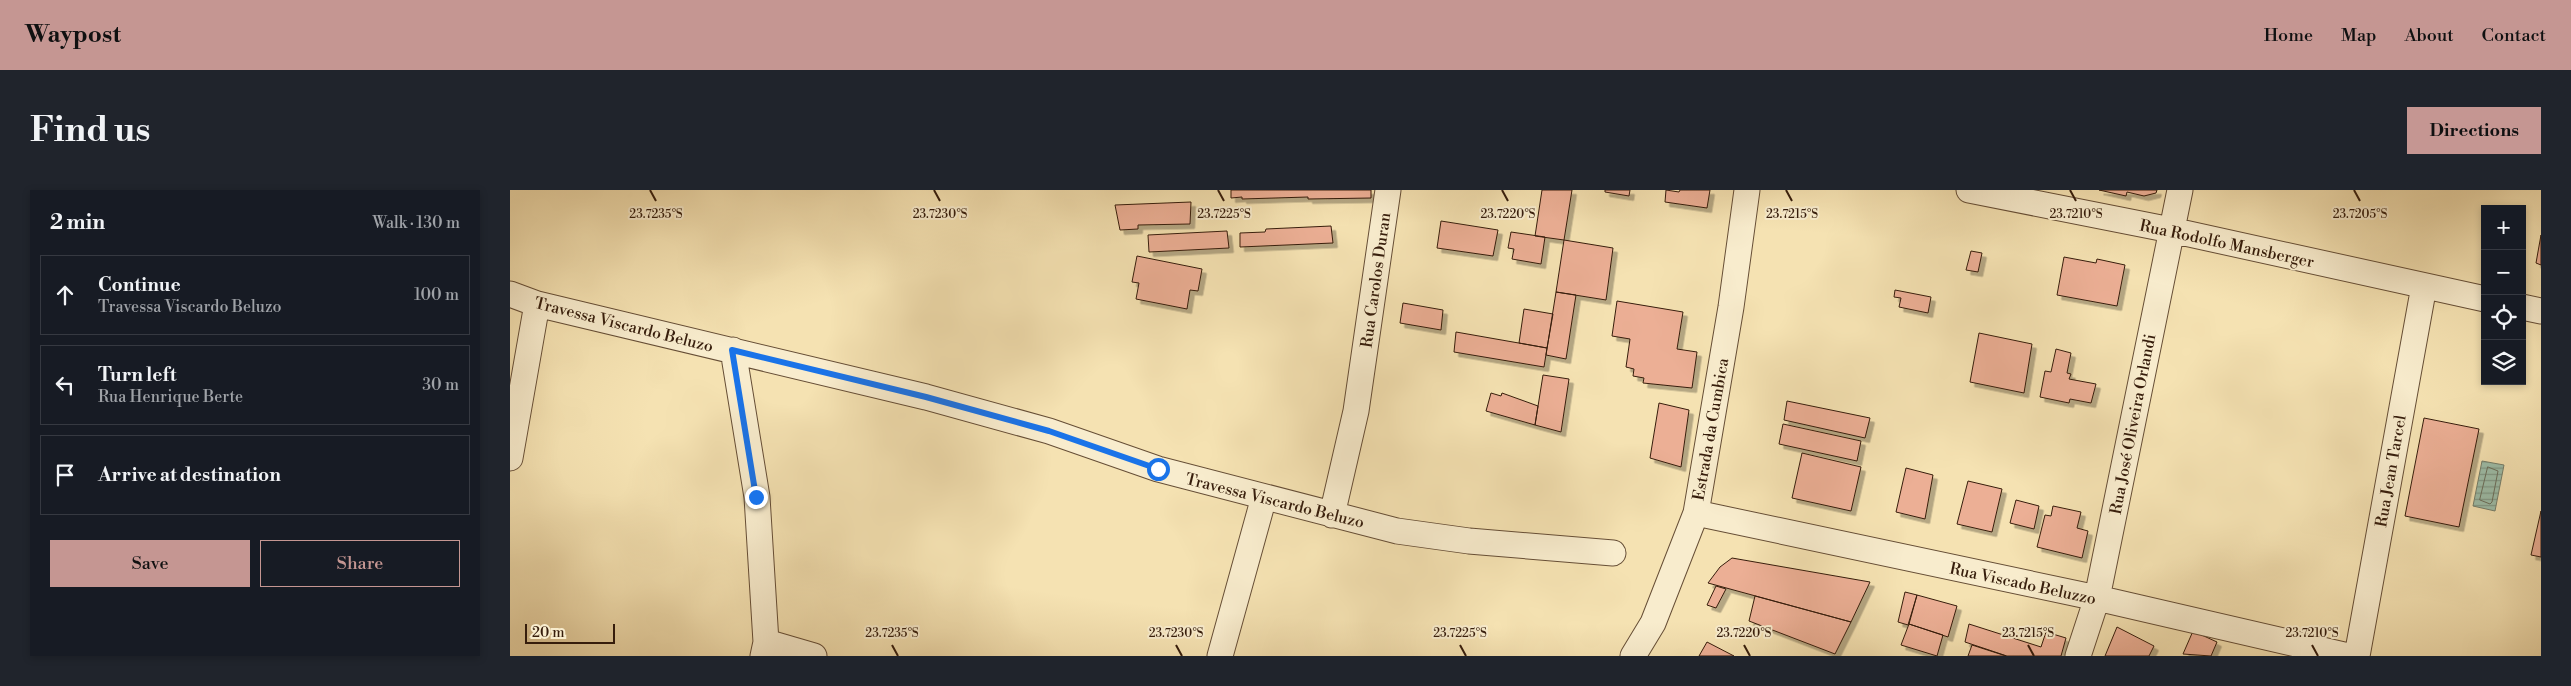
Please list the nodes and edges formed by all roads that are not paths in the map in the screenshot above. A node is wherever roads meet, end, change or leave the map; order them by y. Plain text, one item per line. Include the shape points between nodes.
1 (1388, 190) edge
2 (1747, 190) edge
3 (1969, 190) edge
4 (2180, 190) edge
5 (2170, 230) junction
6 (2424, 286) junction
7 (510, 294) edge
8 (2481, 298) edge
9 (537, 304) junction
10 (2526, 308) edge
11 (2541, 311) edge
12 (732, 350) junction
13 (510, 458) edge
14 (1264, 497) junction
15 (1696, 513) junction
16 (1332, 515) junction
17 (1613, 553) dead end
18 (2097, 598) junction
19 (764, 649) edge
20 (814, 656) edge
21 (1220, 656) edge
22 (1633, 656) edge
23 (2078, 656) edge
24 (2348, 656) edge
25 (2357, 656) edge

1 - 16 street, Rua Carolos Duran via 1350,442
2 - 15 street, Estrada da Cumbica
3 - 5 street, Rua Rodolfo Mansberger
4 - 5 street, Rua José Oliveira Orlandi
5 - 6 street, Rua Rodolfo Mansberger
5 - 18 street, Rua José Oliveira Orlandi
6 - 8 street, Rua Rodolfo Mansberger
6 - 25 street, Rua Jean Tarcel
7 - 9 street, Travessa Viscardo Beluzo
9 - 12 street, Travessa Viscardo Beluzo
9 - 13 street
10 - 11 street
12 - 14 street, Travessa Viscardo Beluzo via 926,397 1049,431 1158,469
12 - 19 street via 756,497
14 - 16 street, Travessa Viscardo Beluzo
14 - 21 street
15 - 18 street, Rua Viscado Beluzzo
15 - 22 street, Estrada da Cumbica via 1653,623
16 - 17 street, Travessa Viscardo Beluzo via 1398,531 1469,541
18 - 23 street, Rua José Oliveira Orlandi
18 - 24 street, Rua Viscado Beluzzo
19 - 20 street

